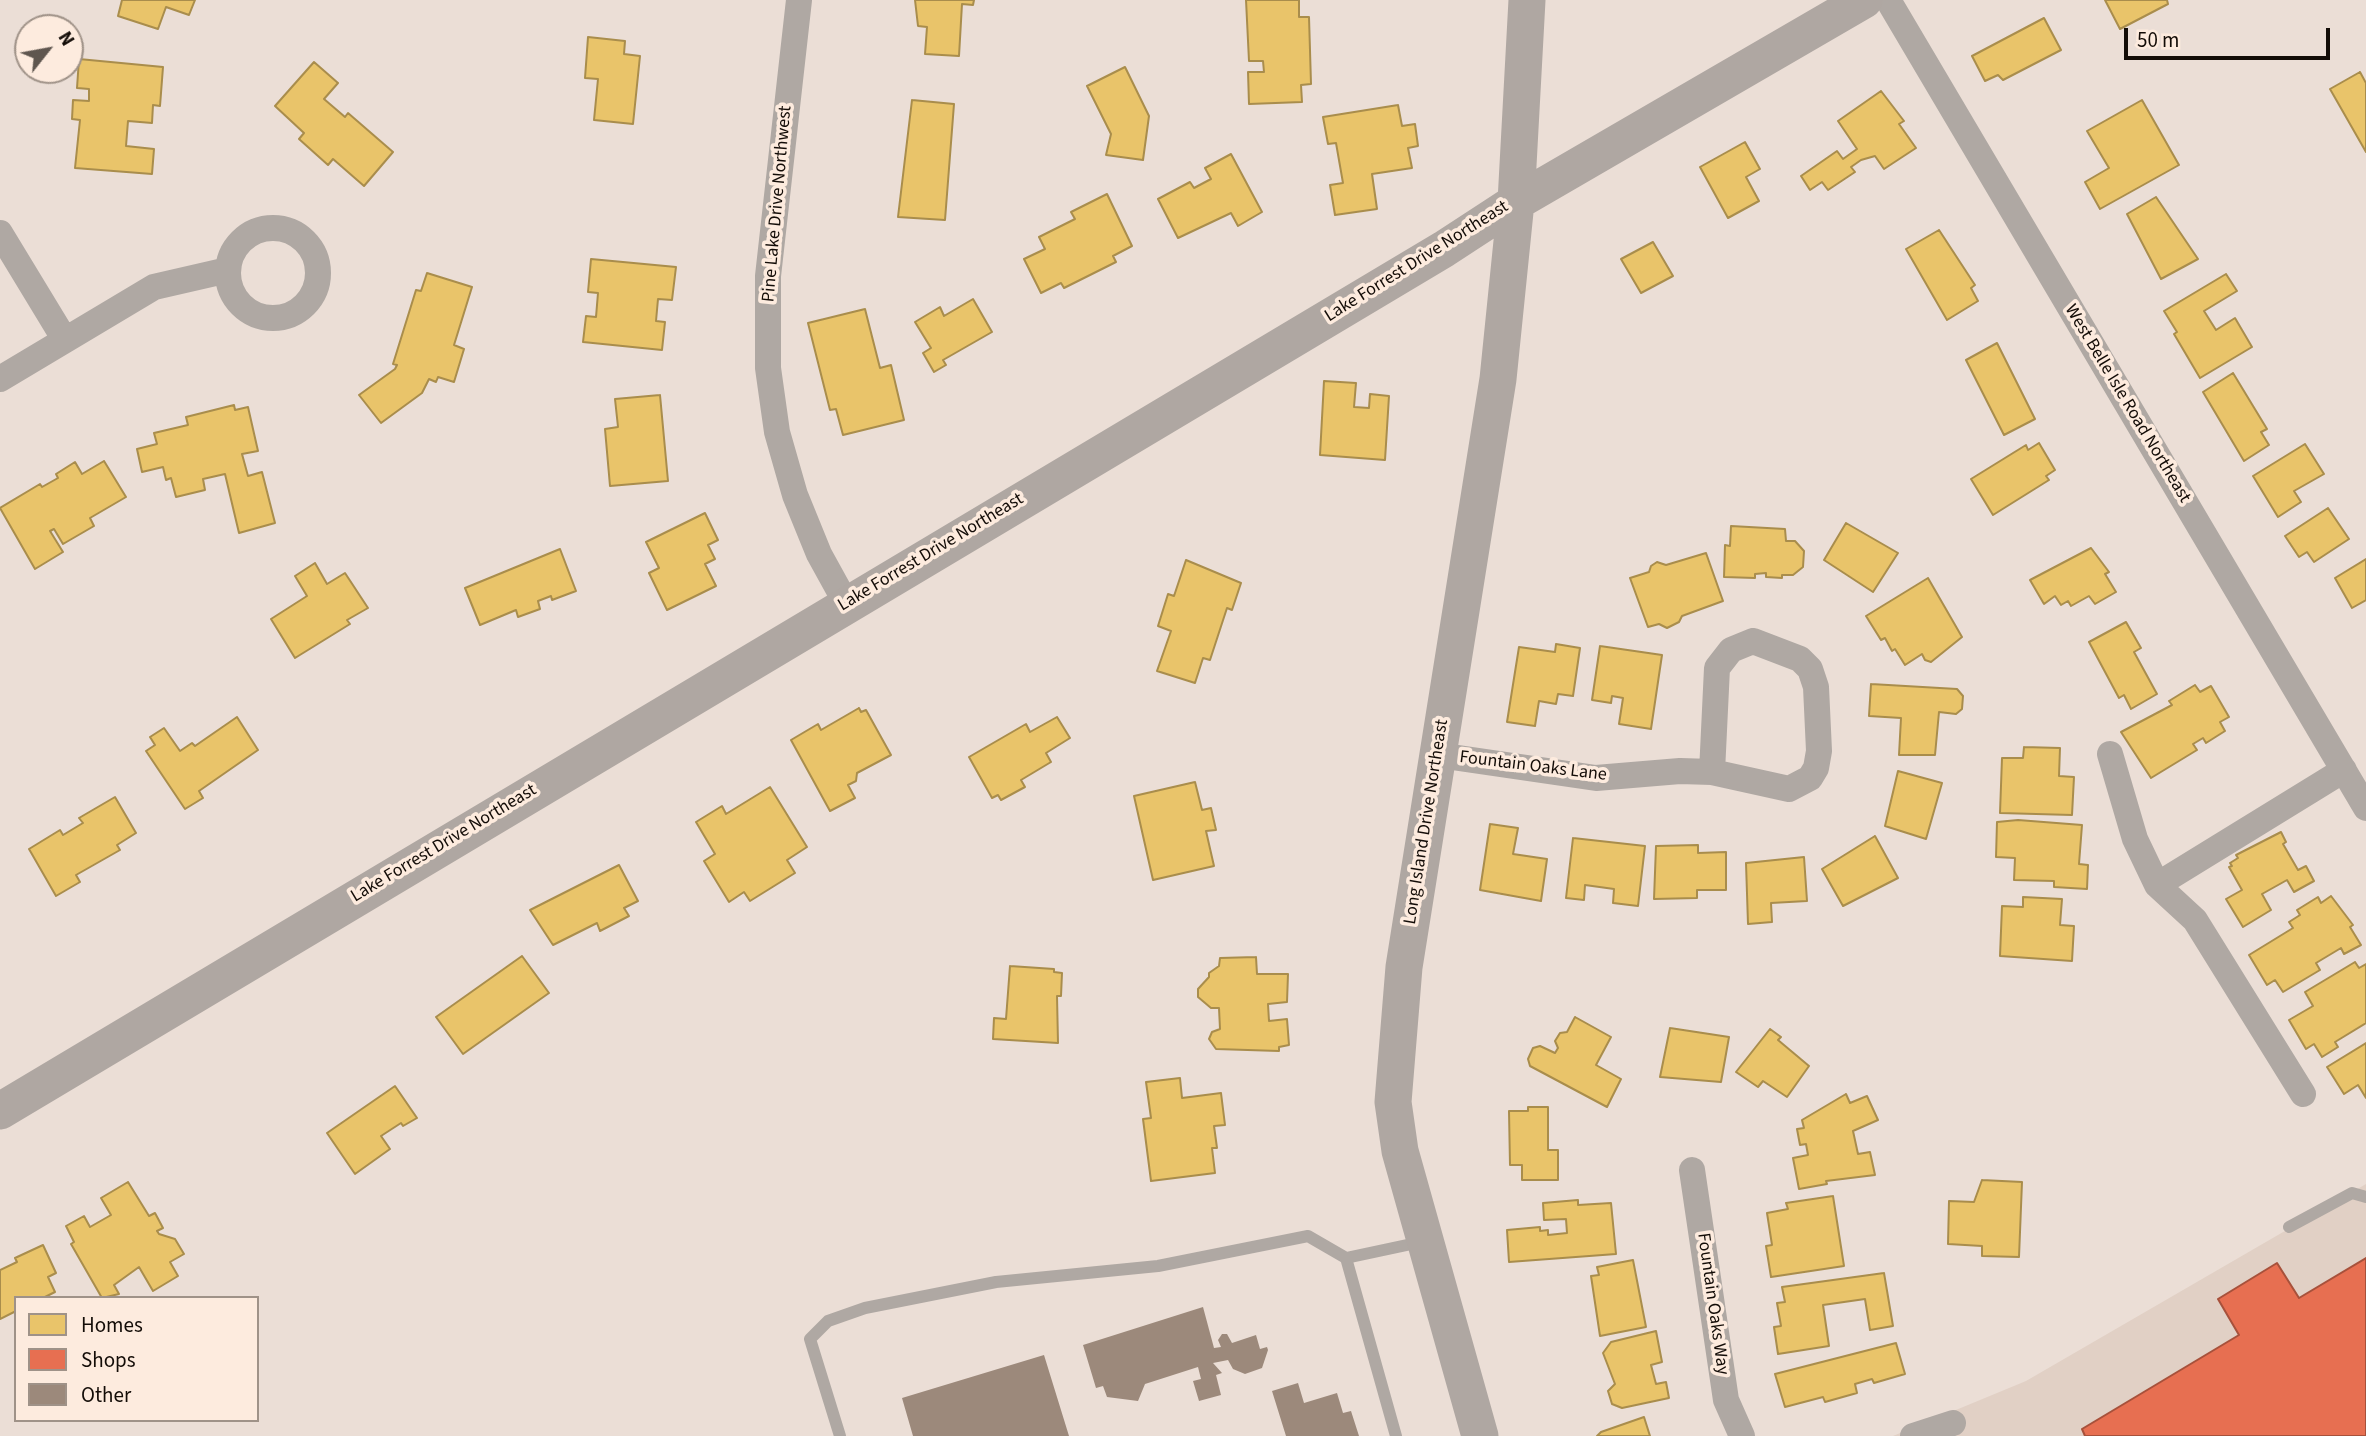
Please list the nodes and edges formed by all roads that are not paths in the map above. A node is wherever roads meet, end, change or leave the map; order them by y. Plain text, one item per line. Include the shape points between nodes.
1 (799, 0) edge
2 (1527, 0) edge
3 (1864, 0) edge
4 (1888, 0) edge
5 (1516, 202) junction
6 (0, 233) edge
7 (228, 270) dead end
8 (65, 340) junction
9 (0, 379) edge
10 (846, 603) junction
11 (2110, 754) dead end
12 (1438, 755) junction
13 (2344, 770) junction
14 (1712, 772) junction
15 (2366, 808) edge
16 (2157, 885) junction
17 (2303, 1094) dead end
18 (0, 1111) edge
19 (1692, 1170) dead end
20 (2366, 1197) edge
21 (2289, 1227) dead end
22 (1425, 1241) junction
23 (1346, 1258) junction
24 (1953, 1423) dead end
25 (840, 1436) edge
26 (1396, 1436) edge
27 (1480, 1436) edge
28 (1742, 1436) edge
29 (1913, 1436) edge

1 - 10 street, Pine Lake Drive Northwest via 768,276 768,368 777,432 794,495
2 - 5 street, Long Island Drive Northeast
3 - 5 street, Lake Forrest Drive Northeast
4 - 13 street, West Belle Isle Road Northeast
5 - 10 street, Lake Forrest Drive Northeast
5 - 12 street, Long Island Drive Northeast via 1498,379
6 - 8 street
7 - 8 street via 154,286
8 - 9 street
10 - 18 street, Lake Forrest Drive Northeast
11 - 16 street via 2135,839
12 - 14 street, Fountain Oaks Lane via 1596,778
12 - 22 street, Long Island Drive Northeast via 1404,967 1393,1102 1400,1151
13 - 15 street, West Belle Isle Road Northeast
13 - 16 street
14 - 14 street via 1717,668 1731,650 1753,641 1800,659 1810,669 1816,687 1819,751 1810,778 1800,786 1777,789
16 - 17 street via 2195,920
19 - 28 street, Fountain Oaks Way via 1726,1400
20 - 21 lane via 2353,1193
22 - 23 lane
22 - 27 street, Long Island Drive Northeast
23 - 25 lane via 1308,1236 1158,1266 996,1282 865,1308 828,1321 810,1339
23 - 26 lane
24 - 29 street

